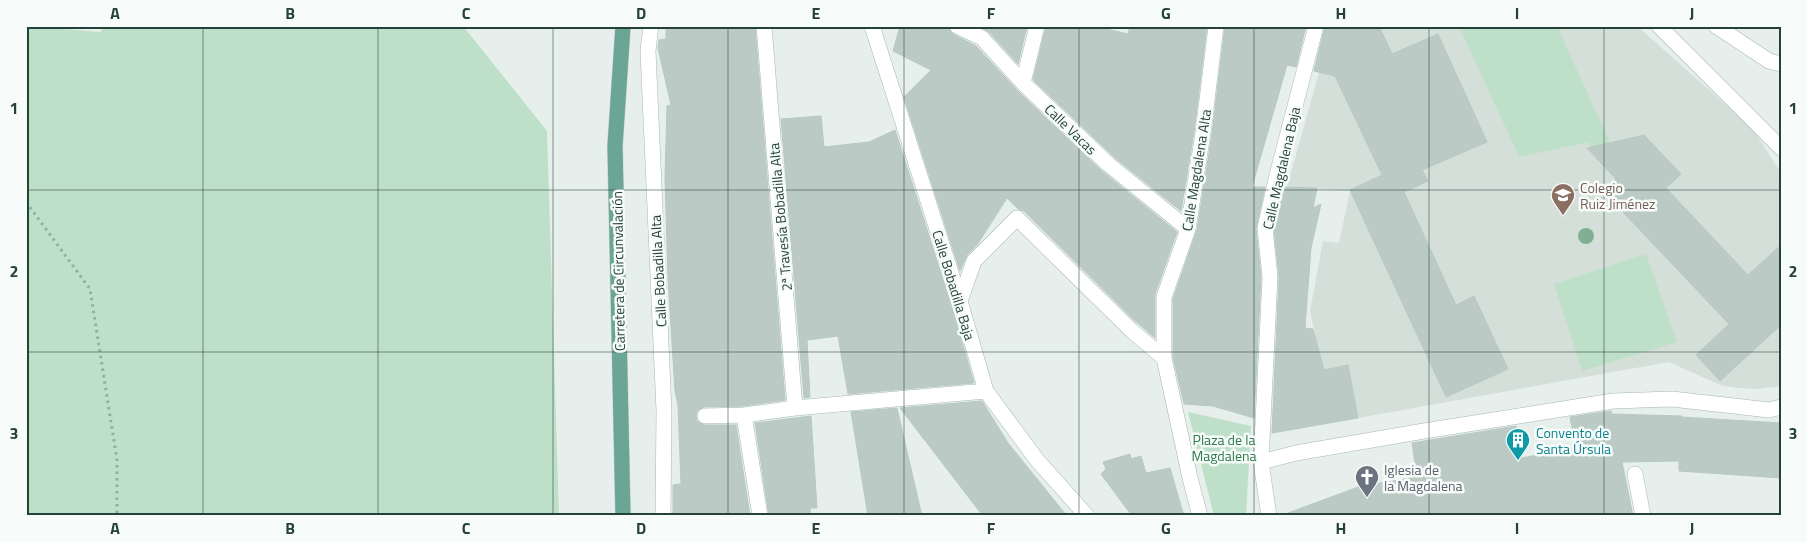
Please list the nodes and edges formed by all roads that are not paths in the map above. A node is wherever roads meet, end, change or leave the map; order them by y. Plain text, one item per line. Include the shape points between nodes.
1 (623, 26) edge
2 (651, 26) edge
3 (764, 26) edge
4 (872, 26) edge
5 (957, 26) edge
6 (1037, 26) edge
7 (1216, 26) edge
8 (1316, 26) edge
9 (1659, 26) edge
10 (1716, 26) edge
11 (983, 32) edge
12 (1781, 64) edge
13 (1023, 83) junction
14 (1781, 148) edge
15 (1188, 229) junction
16 (960, 302) junction
17 (1164, 358) junction
18 (986, 391) junction
19 (1781, 406) edge
20 (795, 408) junction
21 (744, 415) junction
22 (705, 416) dead end
23 (1261, 462) junction
24 (1635, 474) dead end
25 (623, 516) edge
26 (663, 516) edge
27 (760, 516) edge
28 (1087, 516) edge
29 (1200, 516) edge
30 (1269, 516) edge
31 (1643, 516) edge

1 - 25 main road, Carretera de Circunvalación via 615,146
2 - 26 street, Calle Bobadilla Alta via 648,51 664,416
3 - 20 street, 2ª Travesía Bobadilla Alta
4 - 16 street, Calle Bobadilla Baja
5 - 11 street, Calle Vacas
6 - 13 street
7 - 15 street, Calle Magdalena Alta
8 - 23 street, Calle Magdalena Baja via 1265,228 1270,277
9 - 14 street
10 - 12 street via 1769,61
11 - 13 street, Calle Vacas
13 - 15 street, Calle Vacas via 1108,164
15 - 17 street, Calle Magdalena Alta via 1164,297
16 - 17 street via 974,261 1017,218 1132,331
16 - 18 street, Calle Bobadilla Baja
17 - 29 street, Calle Magdalena Alta
18 - 20 street
18 - 28 street, Calle Bobadilla Baja via 1037,460
19 - 23 street via 1769,410 1672,399 1613,401 1369,440
20 - 21 street
21 - 22 street
21 - 27 street
23 - 30 street, Calle Magdalena Baja
24 - 31 street

